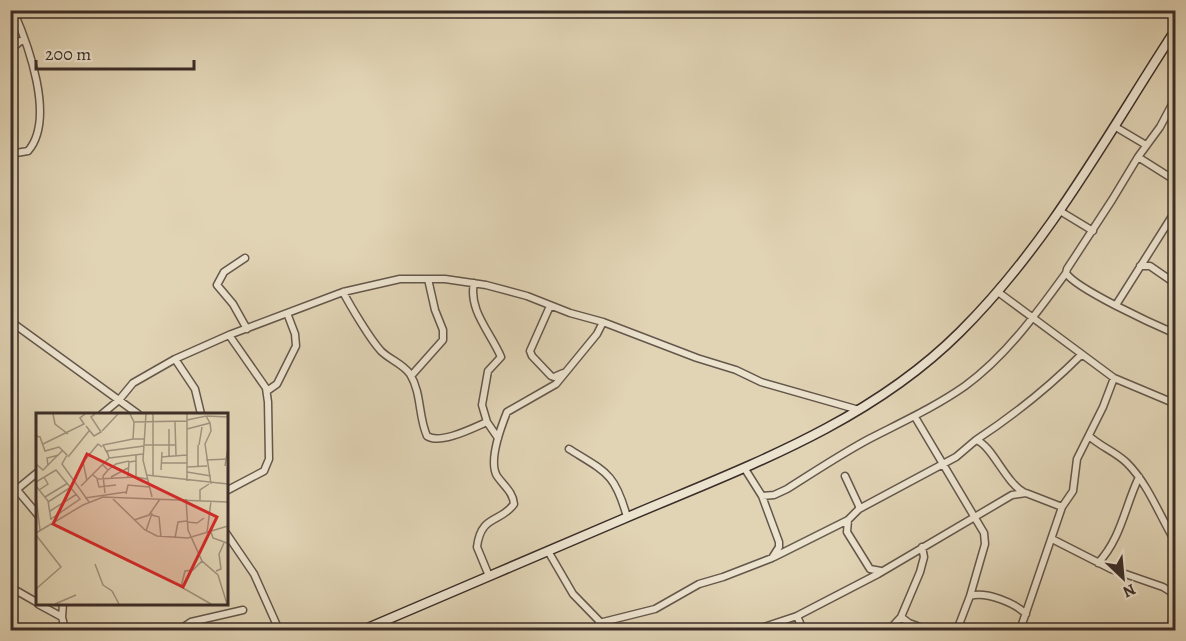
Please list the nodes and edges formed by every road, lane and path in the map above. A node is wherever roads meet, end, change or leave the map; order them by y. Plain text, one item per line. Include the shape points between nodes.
1 (14, 10) edge
2 (1176, 29) edge
3 (23, 39) junction
4 (10, 50) edge
5 (1176, 97) edge
6 (1114, 126) junction
7 (1146, 145) junction
8 (10, 154) edge
9 (1138, 157) junction
10 (1176, 181) edge
11 (1176, 210) edge
12 (1060, 211) junction
13 (1093, 231) junction
14 (1145, 256) junction
15 (245, 258) dead end
16 (1140, 266) junction
17 (1150, 266) junction
18 (1066, 273) junction
19 (428, 279) junction
20 (474, 282) junction
21 (1176, 284) edge
22 (343, 292) junction
23 (998, 292) junction
24 (1116, 305) junction
25 (550, 306) junction
26 (287, 313) junction
27 (1033, 318) junction
28 (10, 321) edge
29 (603, 322) junction
30 (247, 329) junction
31 (1176, 334) edge
32 (229, 335) junction
33 (1081, 355) junction
34 (175, 359) junction
35 (565, 372) junction
36 (411, 376) junction
37 (1114, 378) junction
38 (1176, 389) edge
39 (267, 392) junction
40 (119, 400) junction
41 (1173, 403) edge
42 (859, 410) junction
43 (103, 413) edge
44 (137, 413) edge
45 (201, 413) edge
46 (915, 417) junction
47 (487, 422) junction
48 (1089, 436) junction
49 (498, 438) junction
50 (976, 440) junction
51 (569, 449) dead end
52 (942, 464) junction
53 (745, 469) junction
54 (36, 474) edge
55 (845, 476) dead end
56 (1139, 477) junction
57 (1013, 484) junction
58 (17, 490) junction
59 (228, 490) edge
60 (1026, 494) junction
61 (10, 495) edge
62 (1011, 495) junction
63 (762, 496) junction
64 (1062, 507) junction
65 (859, 510) junction
66 (36, 512) edge
67 (974, 516) junction
68 (627, 517) junction
69 (848, 520) junction
70 (228, 536) edge
71 (1052, 539) junction
72 (1176, 543) edge
73 (922, 547) junction
74 (548, 551) junction
75 (772, 558) junction
76 (1098, 563) junction
77 (882, 571) junction
78 (489, 576) junction
79 (974, 583) junction
80 (10, 587) edge
81 (982, 594) junction
82 (970, 596) junction
83 (1175, 597) edge
84 (36, 602) edge
85 (1030, 604) junction
86 (41, 605) edge
87 (63, 605) edge
88 (1019, 607) junction
89 (243, 610) dead end
90 (1026, 614) junction
91 (62, 617) junction
92 (793, 617) junction
93 (901, 617) junction
94 (599, 623) junction
95 (802, 629) edge
96 (66, 630) edge
97 (185, 630) edge
98 (279, 630) edge
99 (363, 630) edge
100 (608, 630) edge
101 (755, 630) edge
102 (890, 630) edge
103 (928, 630) edge
104 (957, 630) edge
105 (1020, 630) edge
106 (1170, 630) edge

1 - 3 street
2 - 6 main road
3 - 4 street
3 - 8 street via 32,56 40,112 33,146 28,151
5 - 7 street
6 - 7 street
6 - 12 main road
7 - 9 street
9 - 10 street
9 - 13 street
11 - 14 street
12 - 13 street
12 - 23 main road
13 - 18 street
14 - 16 street
14 - 17 street
15 - 30 street via 224,272 217,285
16 - 17 street
16 - 24 street
17 - 21 street
18 - 24 street via 1072,281
18 - 27 street
19 - 20 street
19 - 22 street via 400,279
19 - 36 street via 443,340
20 - 25 street
20 - 47 street via 476,308 501,357 488,373 482,405
22 - 26 street
22 - 36 street via 379,348
23 - 27 street
23 - 42 main road via 935,355
24 - 31 street
25 - 29 street
25 - 35 street via 530,351 551,376
26 - 30 street
26 - 39 street via 296,346 278,384
27 - 33 street
27 - 46 street via 978,375
28 - 40 street
29 - 35 street
29 - 42 street via 761,382
30 - 32 street
32 - 34 street
32 - 39 street
33 - 37 street
33 - 50 street via 1053,383
34 - 40 street via 133,383
34 - 45 street via 195,389
35 - 49 street via 552,388 507,412
36 - 47 street via 430,439 451,436
37 - 41 street
37 - 48 street
38 - 41 street
39 - 59 street via 268,464 264,471
40 - 43 street
40 - 44 street
42 - 53 main road
46 - 52 street
46 - 63 street via 867,440 787,489
47 - 49 street
48 - 56 street via 1126,462
48 - 64 street via 1077,459 1073,491
49 - 78 street via 494,468 514,504 506,513 488,521 478,542
50 - 52 street
50 - 57 street via 985,445
51 - 68 street via 606,473 618,489
52 - 65 street
52 - 67 street
53 - 63 street
53 - 68 main road
54 - 58 street
55 - 65 street
56 - 72 street
56 - 76 street via 1116,538
57 - 60 street
57 - 62 street
58 - 61 street
58 - 66 street
60 - 62 street
60 - 64 street
62 - 67 street
63 - 75 street via 779,542
64 - 71 street
65 - 69 street
67 - 73 street
67 - 79 street via 985,539
68 - 74 main road
69 - 75 street
69 - 77 street via 847,532 866,564
70 - 98 street via 254,574
71 - 76 street
71 - 85 street
73 - 77 street
73 - 93 street via 923,562
74 - 78 main road
74 - 94 street via 573,594
75 - 94 street via 699,584 655,609
76 - 83 street via 1163,587
77 - 92 street
78 - 99 main road
79 - 81 street
79 - 82 street
80 - 84 street
81 - 82 street
81 - 88 street
82 - 104 street
83 - 106 street
85 - 88 street
85 - 90 street
86 - 91 street
87 - 91 street
88 - 90 street
89 - 97 street via 194,621 184,626
90 - 105 street
91 - 96 street
92 - 95 street
92 - 101 street
93 - 102 street
93 - 103 street
94 - 100 street

